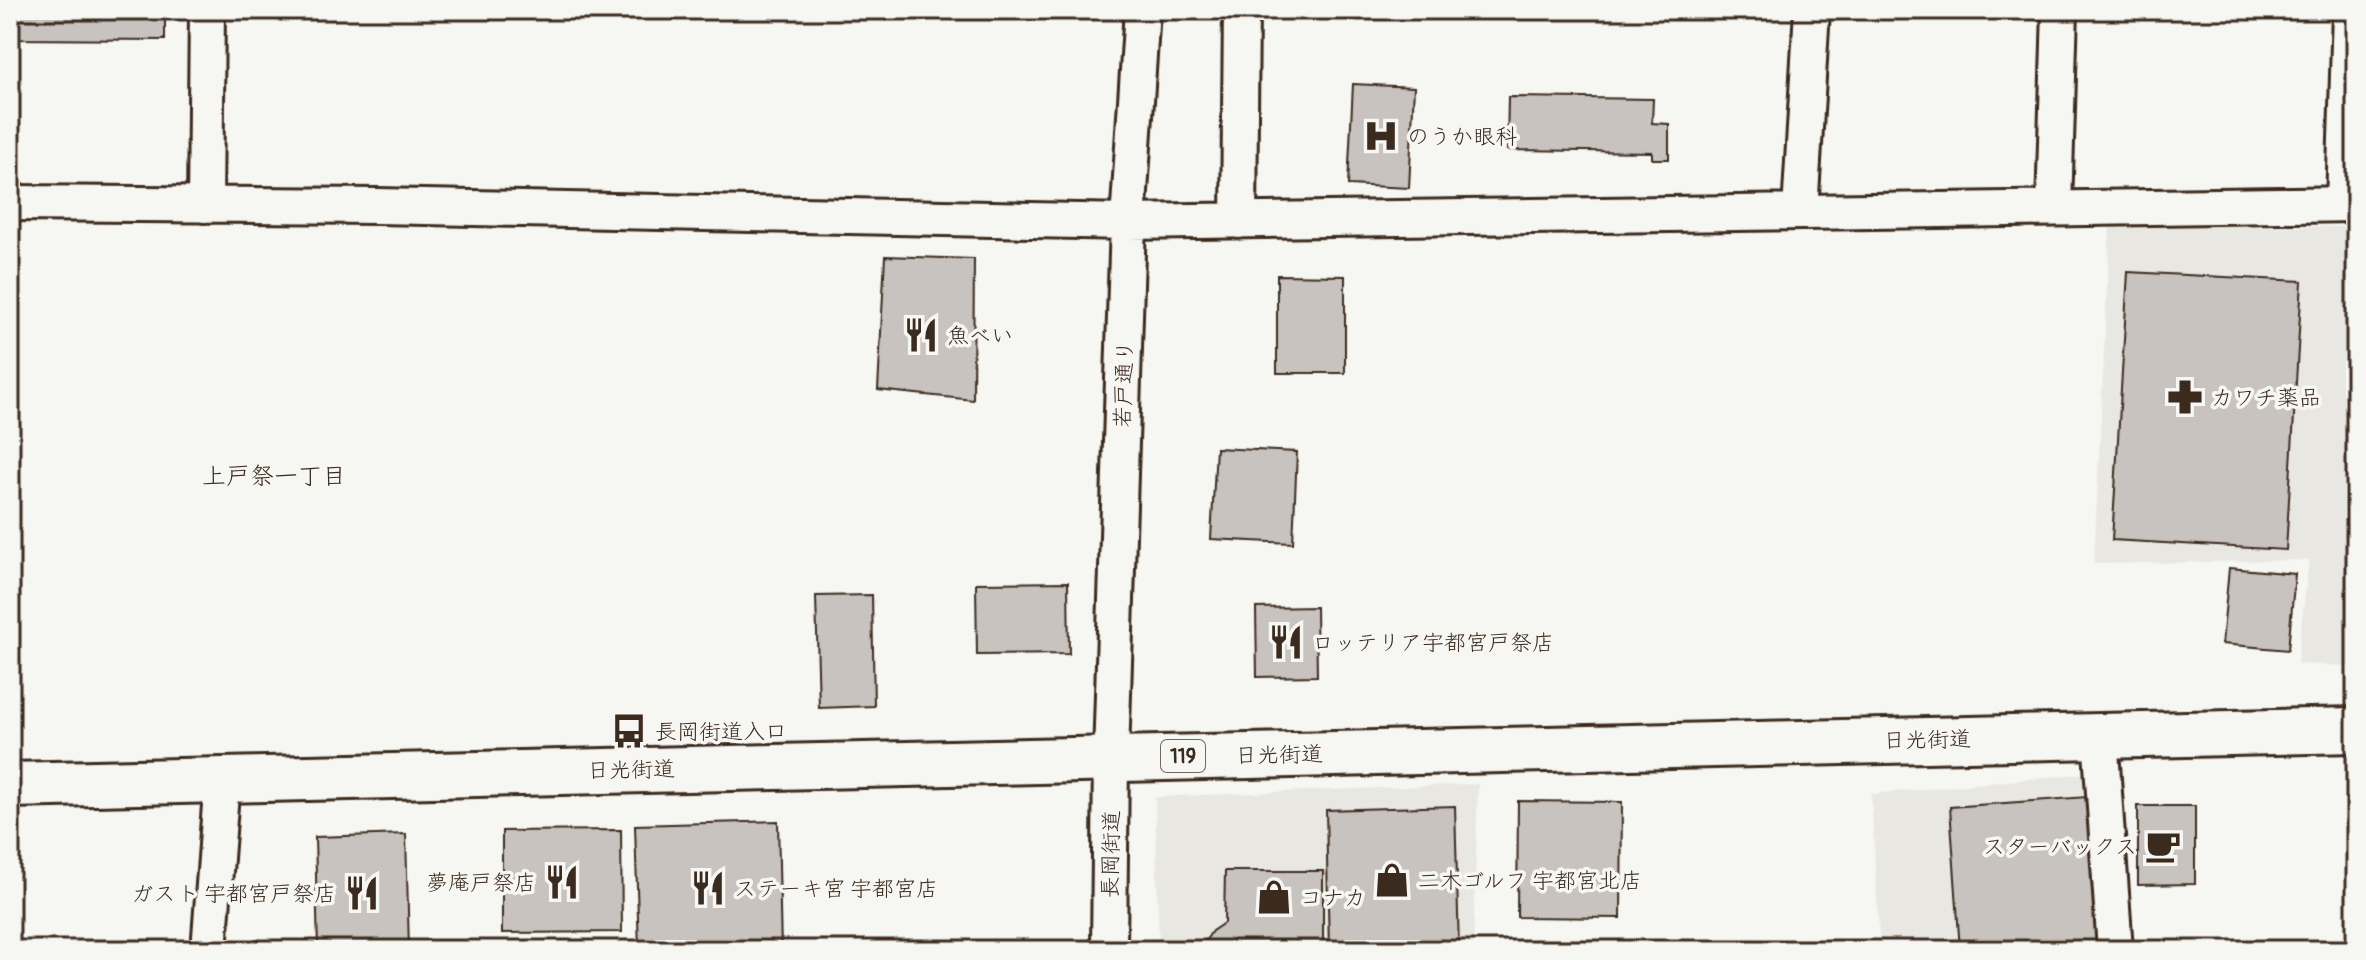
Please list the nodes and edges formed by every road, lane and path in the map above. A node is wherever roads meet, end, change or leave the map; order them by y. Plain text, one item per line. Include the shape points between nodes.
1 (207, 10) edge
2 (1142, 10) edge
3 (1241, 10) edge
4 (1812, 10) edge
5 (2060, 10) edge
6 (2350, 10) edge
7 (10, 203) edge
8 (2350, 204) edge
9 (205, 205) junction
10 (2054, 208) junction
11 (1800, 212) junction
12 (1239, 221) junction
13 (1128, 222) junction
14 (2356, 730) edge
15 (2100, 736) junction
16 (1111, 757) junction
17 (222, 779) junction
18 (10, 785) edge
19 (209, 950) edge
20 (1109, 950) edge
21 (2115, 950) edge

1 - 9 street
2 - 13 street, 若戸通り
3 - 12 street
4 - 11 street
5 - 10 street
6 - 8 street
7 - 9 street
8 - 10 street
9 - 13 street
10 - 11 street
11 - 12 street
12 - 13 street
13 - 16 street, 若戸通り
14 - 15 highway, 日光街道 / 119
15 - 16 highway, 日光街道 / 119
15 - 21 street
16 - 17 highway, 日光街道 / 119
16 - 20 street, 長岡街道
17 - 18 highway, 日光街道 / 119
17 - 19 street

